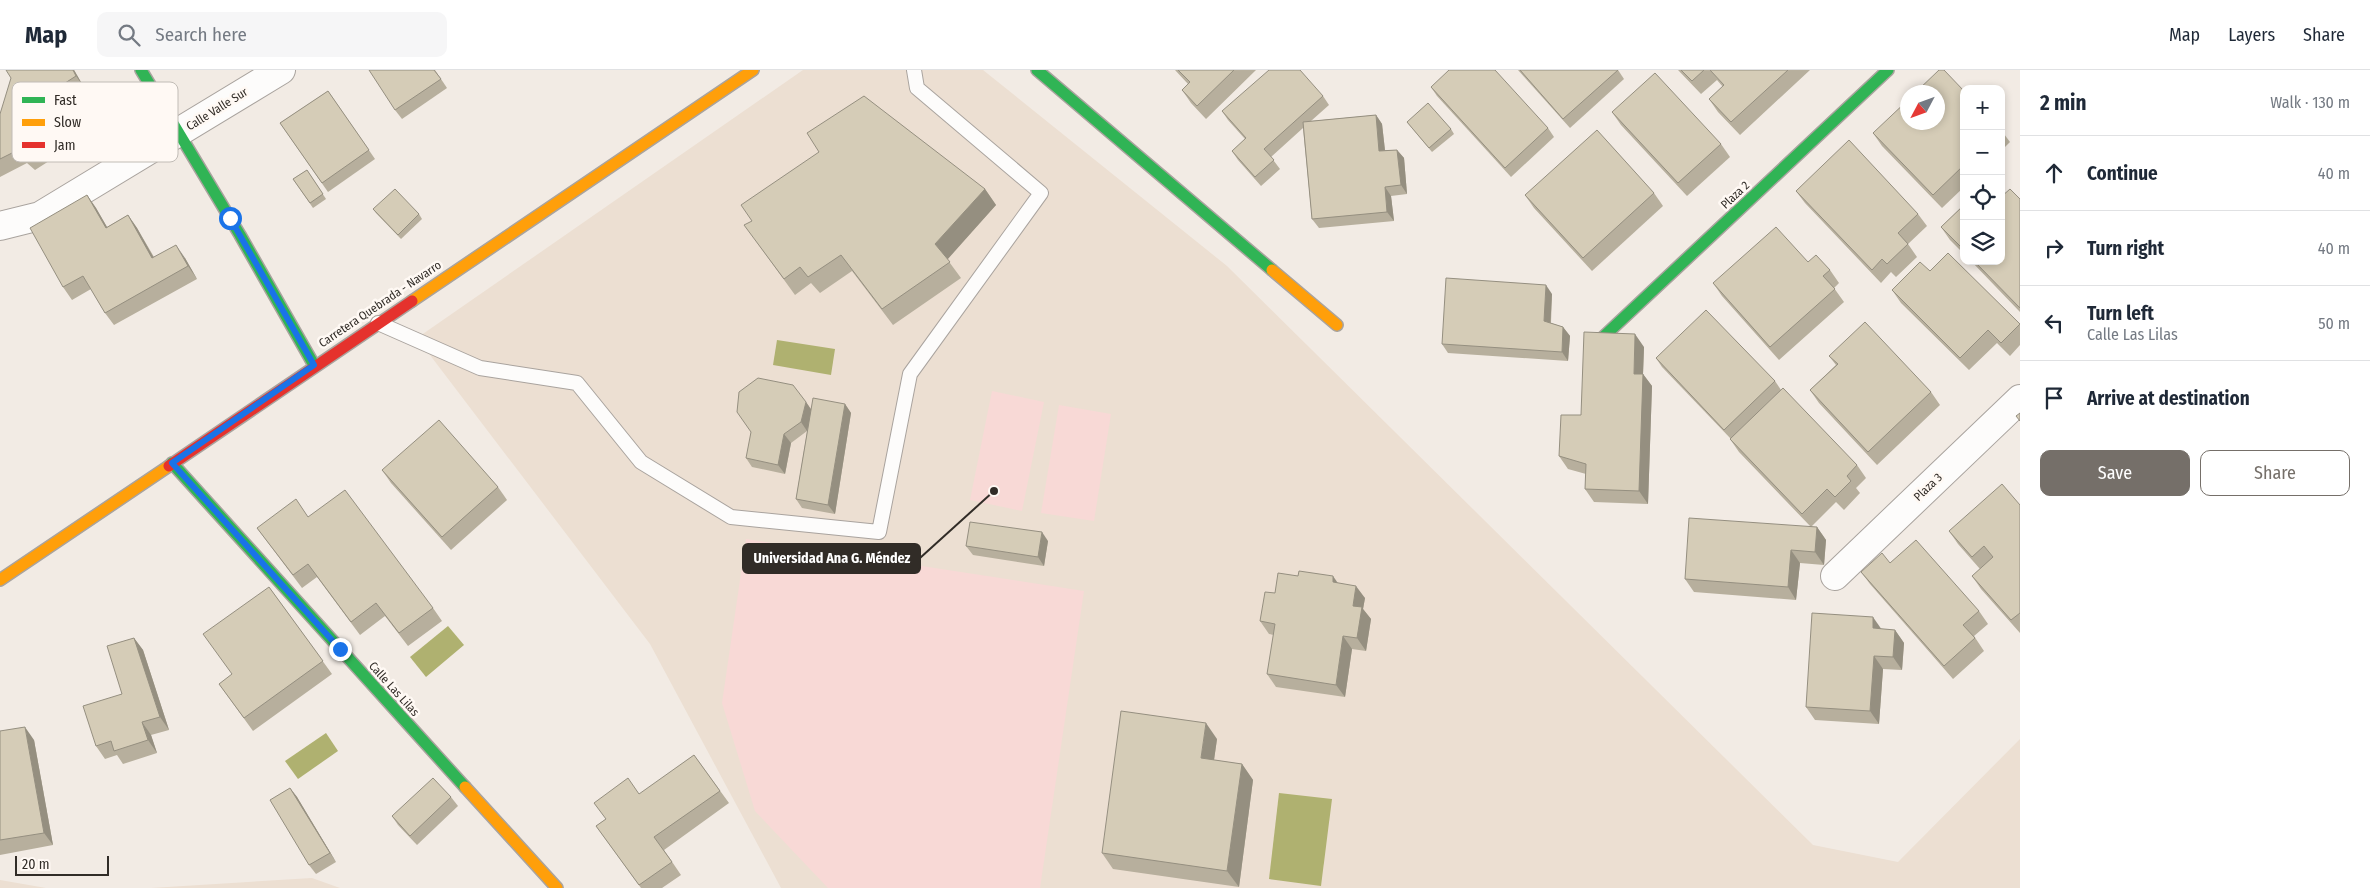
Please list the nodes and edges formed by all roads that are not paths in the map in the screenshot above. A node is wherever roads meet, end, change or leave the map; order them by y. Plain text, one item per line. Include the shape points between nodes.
1 (141, 70) edge
2 (281, 70) edge
3 (753, 70) edge
4 (914, 70) edge
5 (1037, 70) edge
6 (1888, 70) edge
7 (148, 82) edge
8 (179, 133) joint
9 (130, 162) edge
10 (0, 226) edge
11 (378, 322) junction
12 (1337, 325) dead end
13 (1600, 340) edge
14 (314, 365) junction
15 (2020, 399) edge
16 (172, 463) junction
17 (1835, 576) dead end
18 (0, 580) edge
19 (557, 888) edge

1 - 7 street
2 - 8 street, Calle Valle Sur
3 - 11 street, Carretera Quebrada - Navarro
4 - 11 lane via 917,88 1041,193 910,374 879,532 731,517 642,462 577,383 480,368
5 - 12 street
6 - 13 street, Plaza 2
8 - 14 street
9 - 10 street, Calle Valle Sur via 40,216
11 - 14 street, Carretera Quebrada - Navarro
14 - 16 street, Carretera Quebrada - Navarro
15 - 17 street, Plaza 3
16 - 18 street, Carretera Quebrada - Navarro
16 - 19 street, Calle Las Lilas

